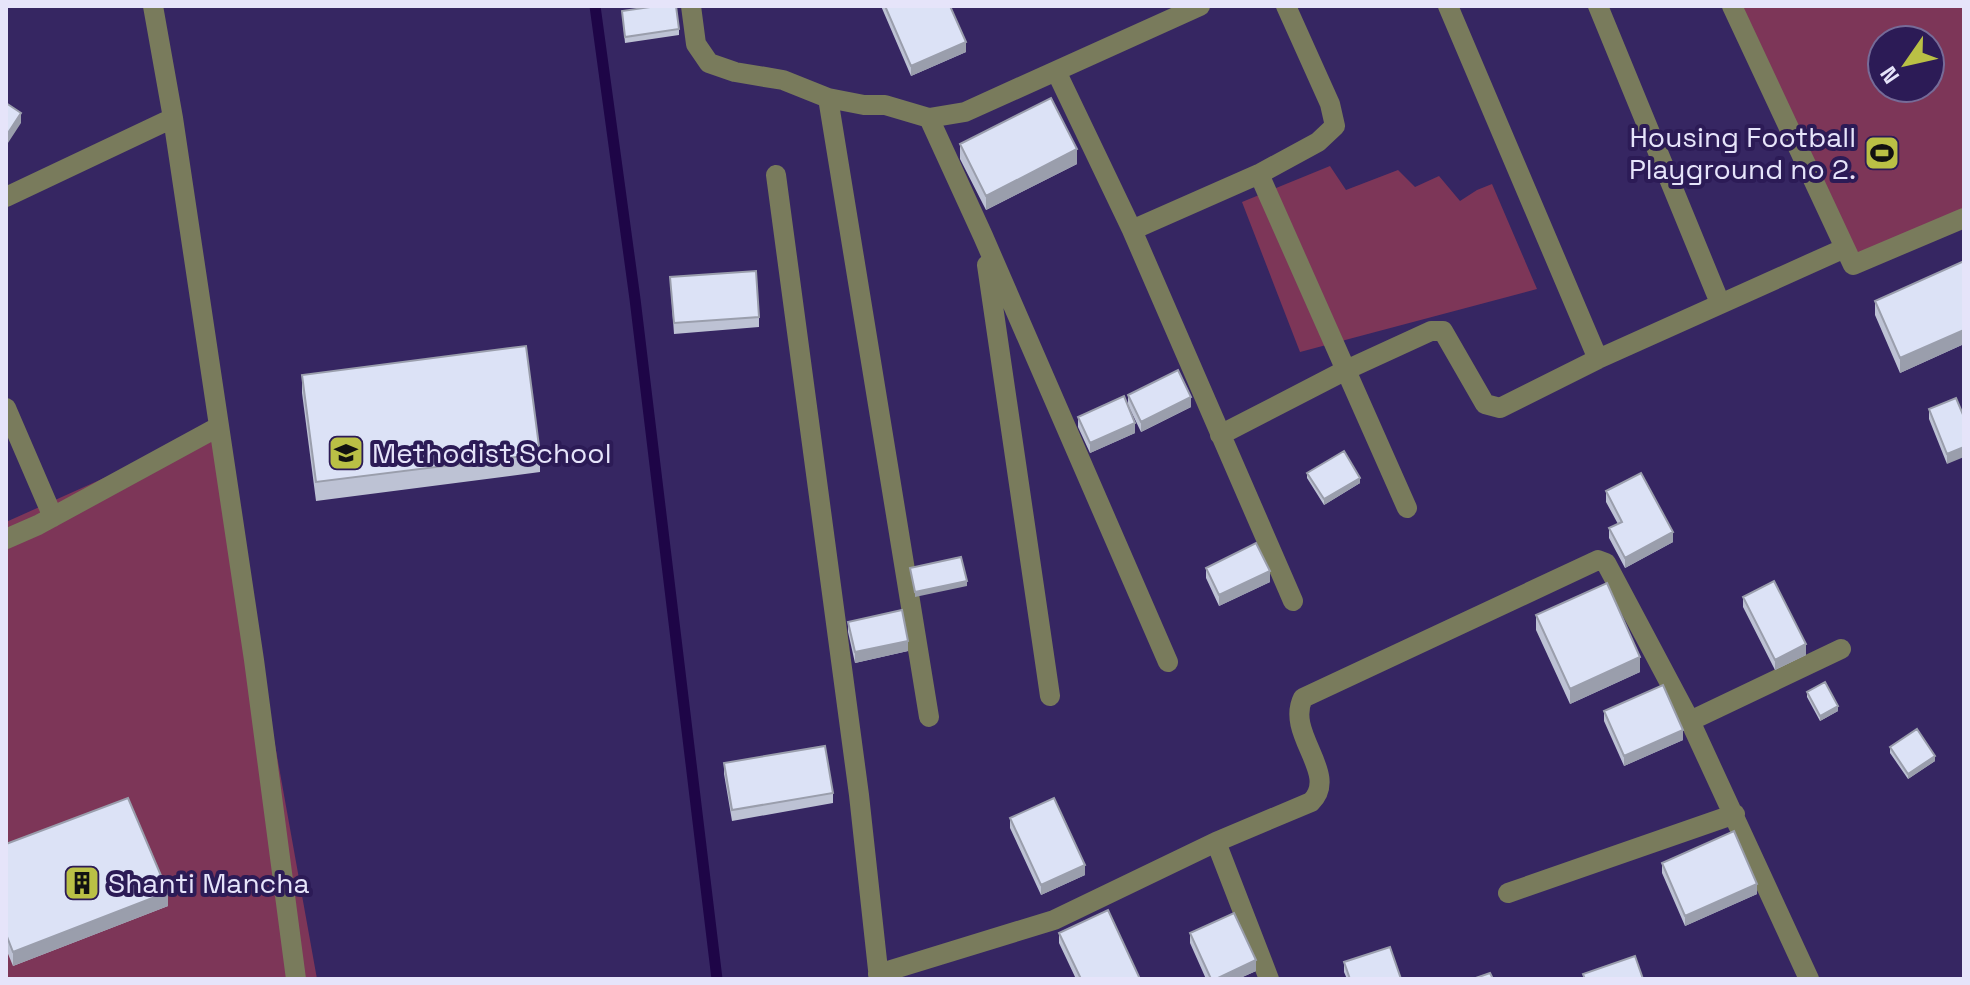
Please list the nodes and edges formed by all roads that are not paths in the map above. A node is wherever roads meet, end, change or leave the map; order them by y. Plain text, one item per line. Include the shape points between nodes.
1 (153, 6) edge
2 (691, 6) edge
3 (1200, 6) edge
4 (1286, 6) edge
5 (1448, 6) edge
6 (1598, 6) edge
7 (1732, 6) edge
8 (1056, 71) junction
9 (828, 98) junction
10 (173, 118) junction
11 (929, 118) junction
12 (1259, 174) junction
13 (776, 175) dead end
14 (6, 197) edge
15 (1964, 218) edge
16 (1132, 230) junction
17 (983, 236) junction
18 (1845, 248) junction
19 (1720, 303) junction
20 (1598, 359) junction
21 (1346, 370) junction
22 (6, 408) edge
23 (218, 427) junction
24 (1220, 435) junction
25 (1407, 508) dead end
26 (53, 517) junction
27 (6, 539) edge
28 (1293, 601) dead end
29 (1841, 649) dead end
30 (1168, 662) dead end
31 (1050, 696) dead end
32 (929, 717) dead end
33 (1690, 721) junction
34 (1735, 814) junction
35 (1216, 842) junction
36 (1508, 893) dead end
37 (878, 976) edge
38 (296, 979) edge
39 (1269, 979) edge
40 (1809, 979) edge

1 - 10 lane
2 - 9 lane via 696,44 709,63 783,80
3 - 8 lane
4 - 12 lane via 1335,126 1318,142
5 - 20 lane
6 - 19 lane
7 - 18 lane
8 - 11 lane via 965,112
8 - 16 lane
9 - 11 lane via 885,105
9 - 32 lane
10 - 14 lane
10 - 23 lane
11 - 17 lane
12 - 16 lane
12 - 21 lane
13 - 37 lane via 859,795
15 - 18 lane via 1853,265
16 - 24 lane
17 - 30 lane
17 - 31 lane
18 - 19 lane
19 - 20 lane
20 - 21 lane via 1500,408 1485,404 1443,331 1431,331
21 - 24 lane
21 - 25 lane
22 - 26 lane
23 - 26 lane
23 - 38 lane
24 - 28 lane
26 - 27 lane
29 - 33 lane
33 - 34 lane
33 - 35 lane via 1606,563 1598,560 1303,698 1298,721 1322,783 1319,794
34 - 36 lane
34 - 40 lane
35 - 37 lane via 1054,920
35 - 39 lane

